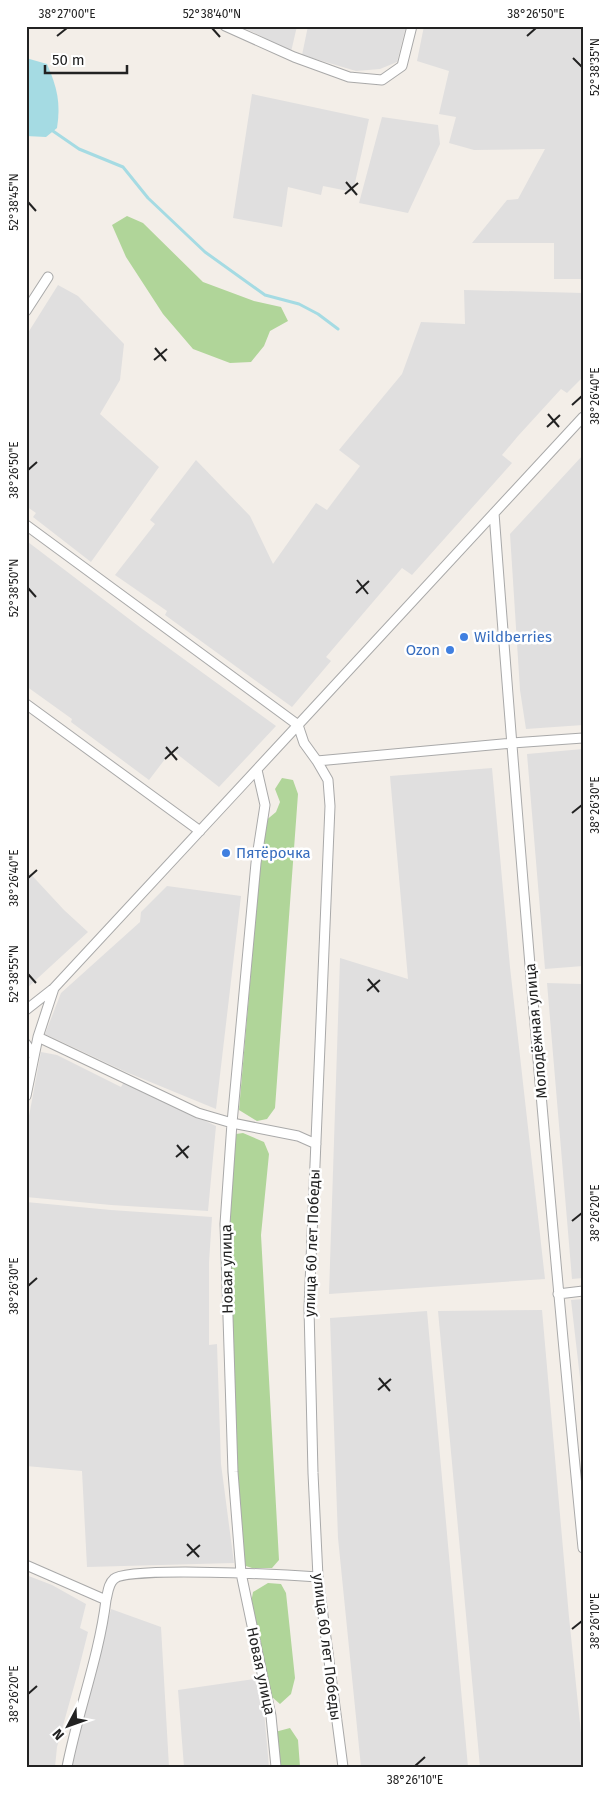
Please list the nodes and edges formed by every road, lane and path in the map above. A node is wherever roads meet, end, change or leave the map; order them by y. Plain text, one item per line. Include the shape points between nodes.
1 (225, 26) edge
2 (412, 26) edge
3 (48, 277) dead end
4 (26, 312) edge
5 (583, 417) edge
6 (494, 513) junction
7 (26, 525) edge
8 (26, 704) edge
9 (298, 725) junction
10 (583, 738) edge
11 (512, 743) junction
12 (318, 761) junction
13 (257, 770) junction
14 (200, 831) junction
15 (54, 988) junction
16 (26, 1010) edge
17 (38, 1038) junction
18 (26, 1044) edge
19 (34, 1056) junction
20 (26, 1096) edge
21 (232, 1124) junction
22 (316, 1144) junction
23 (583, 1292) edge
24 (558, 1294) junction
25 (583, 1548) edge
26 (26, 1565) edge
27 (241, 1573) junction
28 (318, 1577) junction
29 (106, 1600) junction
30 (67, 1767) edge
31 (276, 1767) edge
32 (343, 1767) edge

1 - 2 street via 349,77 382,80 402,66
3 - 4 street
5 - 6 street
6 - 9 street
6 - 11 street, Молодёжная улица
7 - 9 street
8 - 14 street
9 - 12 street, улица 60 лет Победы via 304,742
9 - 13 street
10 - 11 street
11 - 12 street
11 - 24 street, Молодёжная улица
12 - 22 street, улица 60 лет Победы via 328,780 330,806
13 - 14 street
13 - 21 street, Новая улица via 265,805 256,863
14 - 15 street
15 - 16 street
15 - 17 street
17 - 19 street
17 - 21 street via 198,1113
18 - 19 street
19 - 20 street
21 - 22 street via 298,1136
21 - 27 street, Новая улица via 225,1224 232,1472
22 - 28 street, улица 60 лет Победы via 310,1308
23 - 24 street
24 - 25 street, Молодёжная улица
26 - 29 street
27 - 28 street
27 - 29 street via 120,1575 110,1584
27 - 31 street, Новая улица via 271,1716
28 - 32 street, улица 60 лет Победы
29 - 30 street via 102,1632

